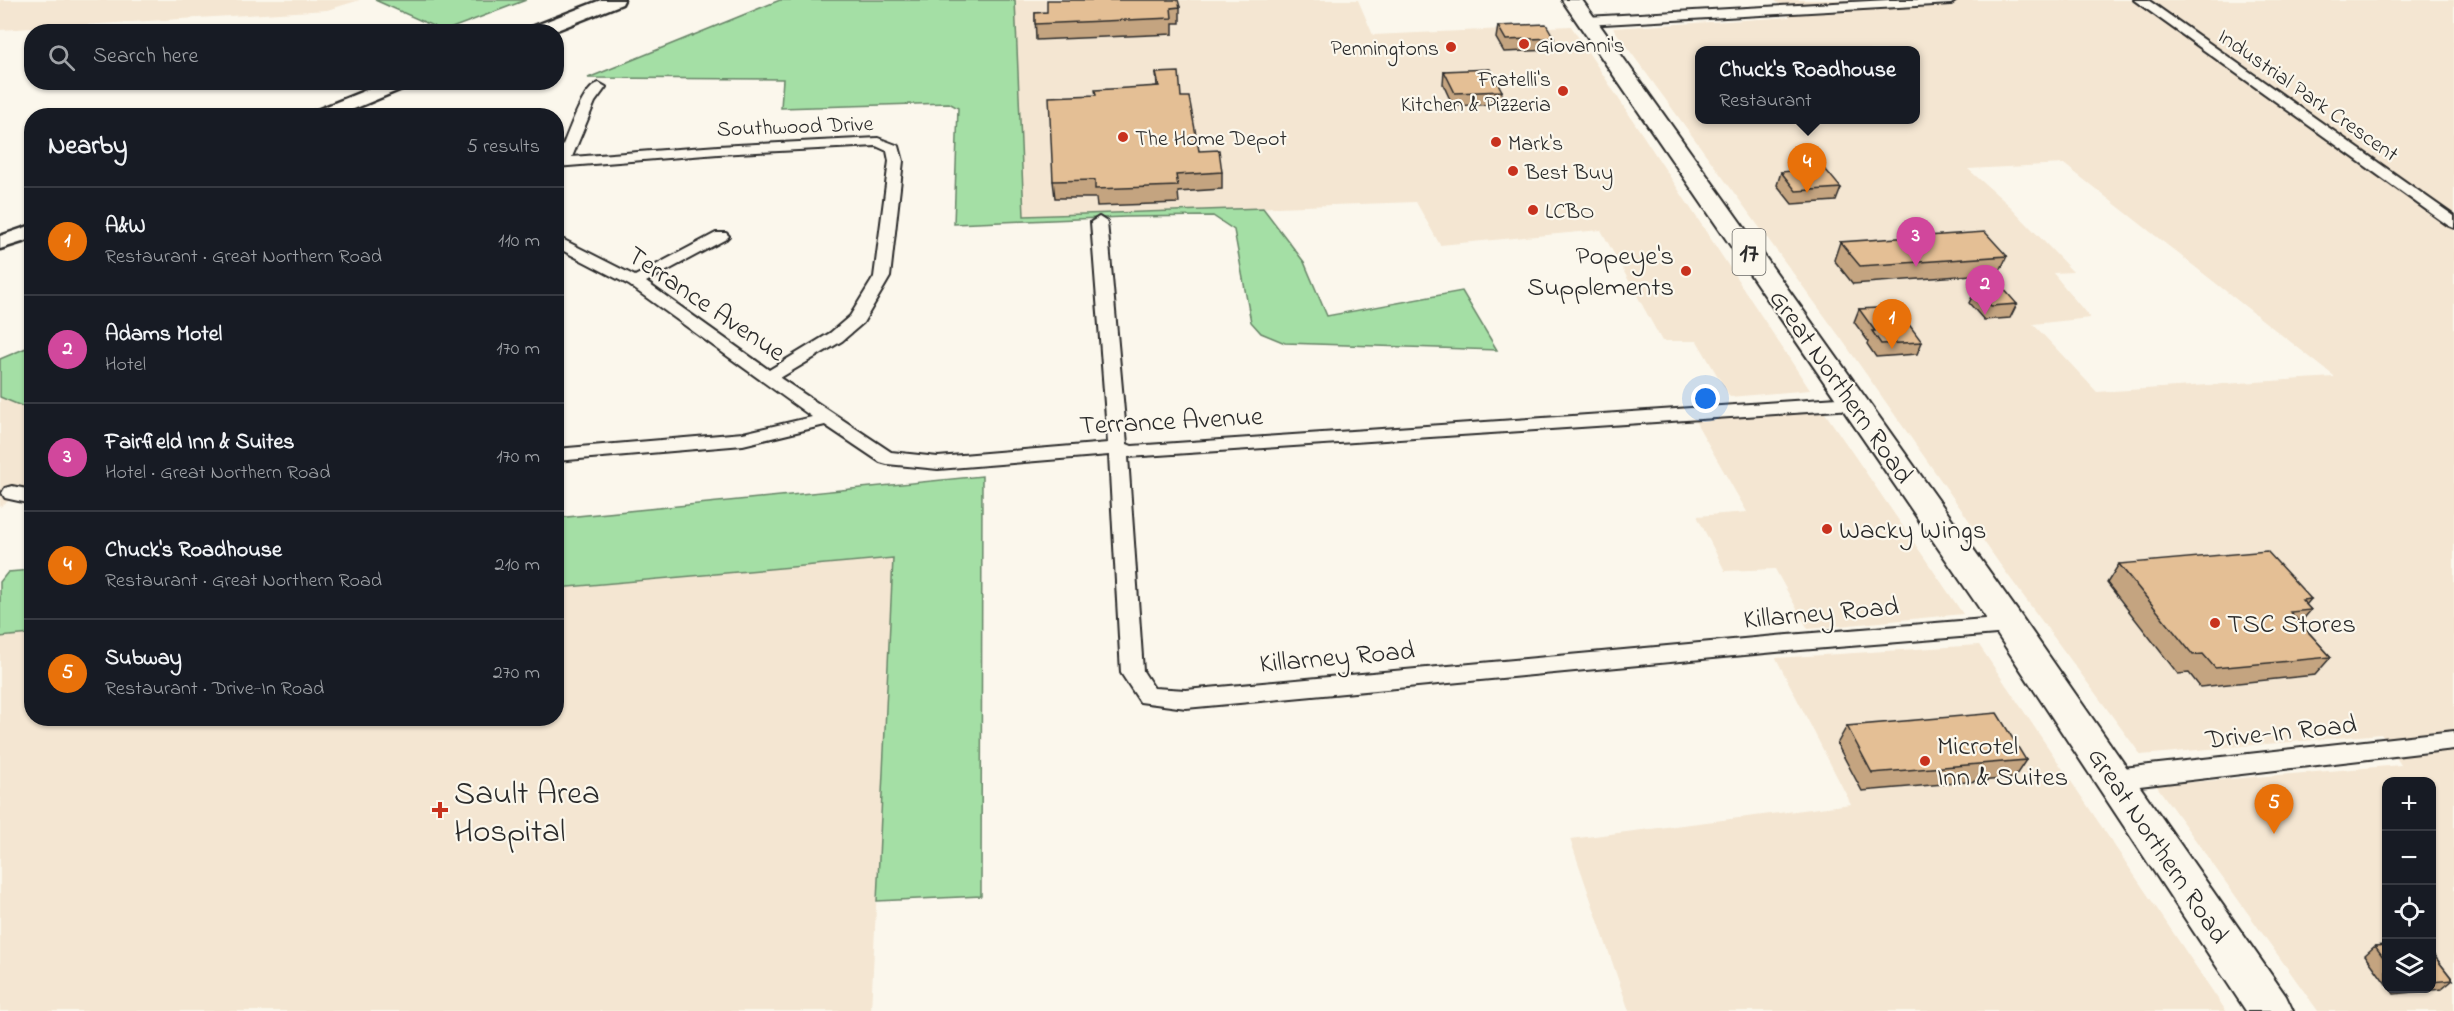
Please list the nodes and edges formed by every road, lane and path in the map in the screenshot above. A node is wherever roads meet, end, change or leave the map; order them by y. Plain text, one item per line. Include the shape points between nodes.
1 (616, 0) edge
2 (1572, 0) edge
3 (1951, 0) edge
4 (2140, 0) edge
5 (1586, 21) junction
6 (555, 24) edge
7 (599, 87) dead end
8 (384, 90) edge
9 (343, 108) edge
10 (564, 154) edge
11 (564, 163) edge
12 (1099, 222) dead end
13 (2454, 223) edge
14 (24, 234) edge
15 (721, 236) dead end
16 (0, 243) edge
17 (564, 245) edge
18 (635, 282) junction
19 (769, 377) junction
20 (1852, 403) junction
21 (827, 419) junction
22 (1118, 448) junction
23 (564, 454) edge
24 (12, 493) dead end
25 (24, 495) edge
26 (2009, 625) junction
27 (2454, 740) edge
28 (2114, 779) junction
29 (2271, 1011) edge

1 - 6 main road
2 - 5 highway, Great Northern Road / 17
3 - 5 street
4 - 13 street, Industrial Park Crescent
5 - 20 highway, Great Northern Road / 17
7 - 10 street
8 - 9 main road
11 - 19 street, Southwood Drive via 878,142 894,149 896,161 882,277 857,318 843,331
12 - 22 street, Killarney Road
14 - 16 main road
15 - 18 street
17 - 18 street, Terrance Avenue
18 - 19 street, Terrance Avenue
19 - 21 street, Terrance Avenue
20 - 22 street, Terrance Avenue via 1131,452
20 - 26 highway, Great Northern Road / 17
21 - 22 street, Terrance Avenue via 887,458 938,463
21 - 23 street via 743,439
22 - 26 street, Killarney Road via 1132,674 1148,696 1186,699
24 - 25 street
26 - 28 highway, Great Northern Road / 17
27 - 28 street, Drive-In Road
28 - 29 highway, Great Northern Road / 17

